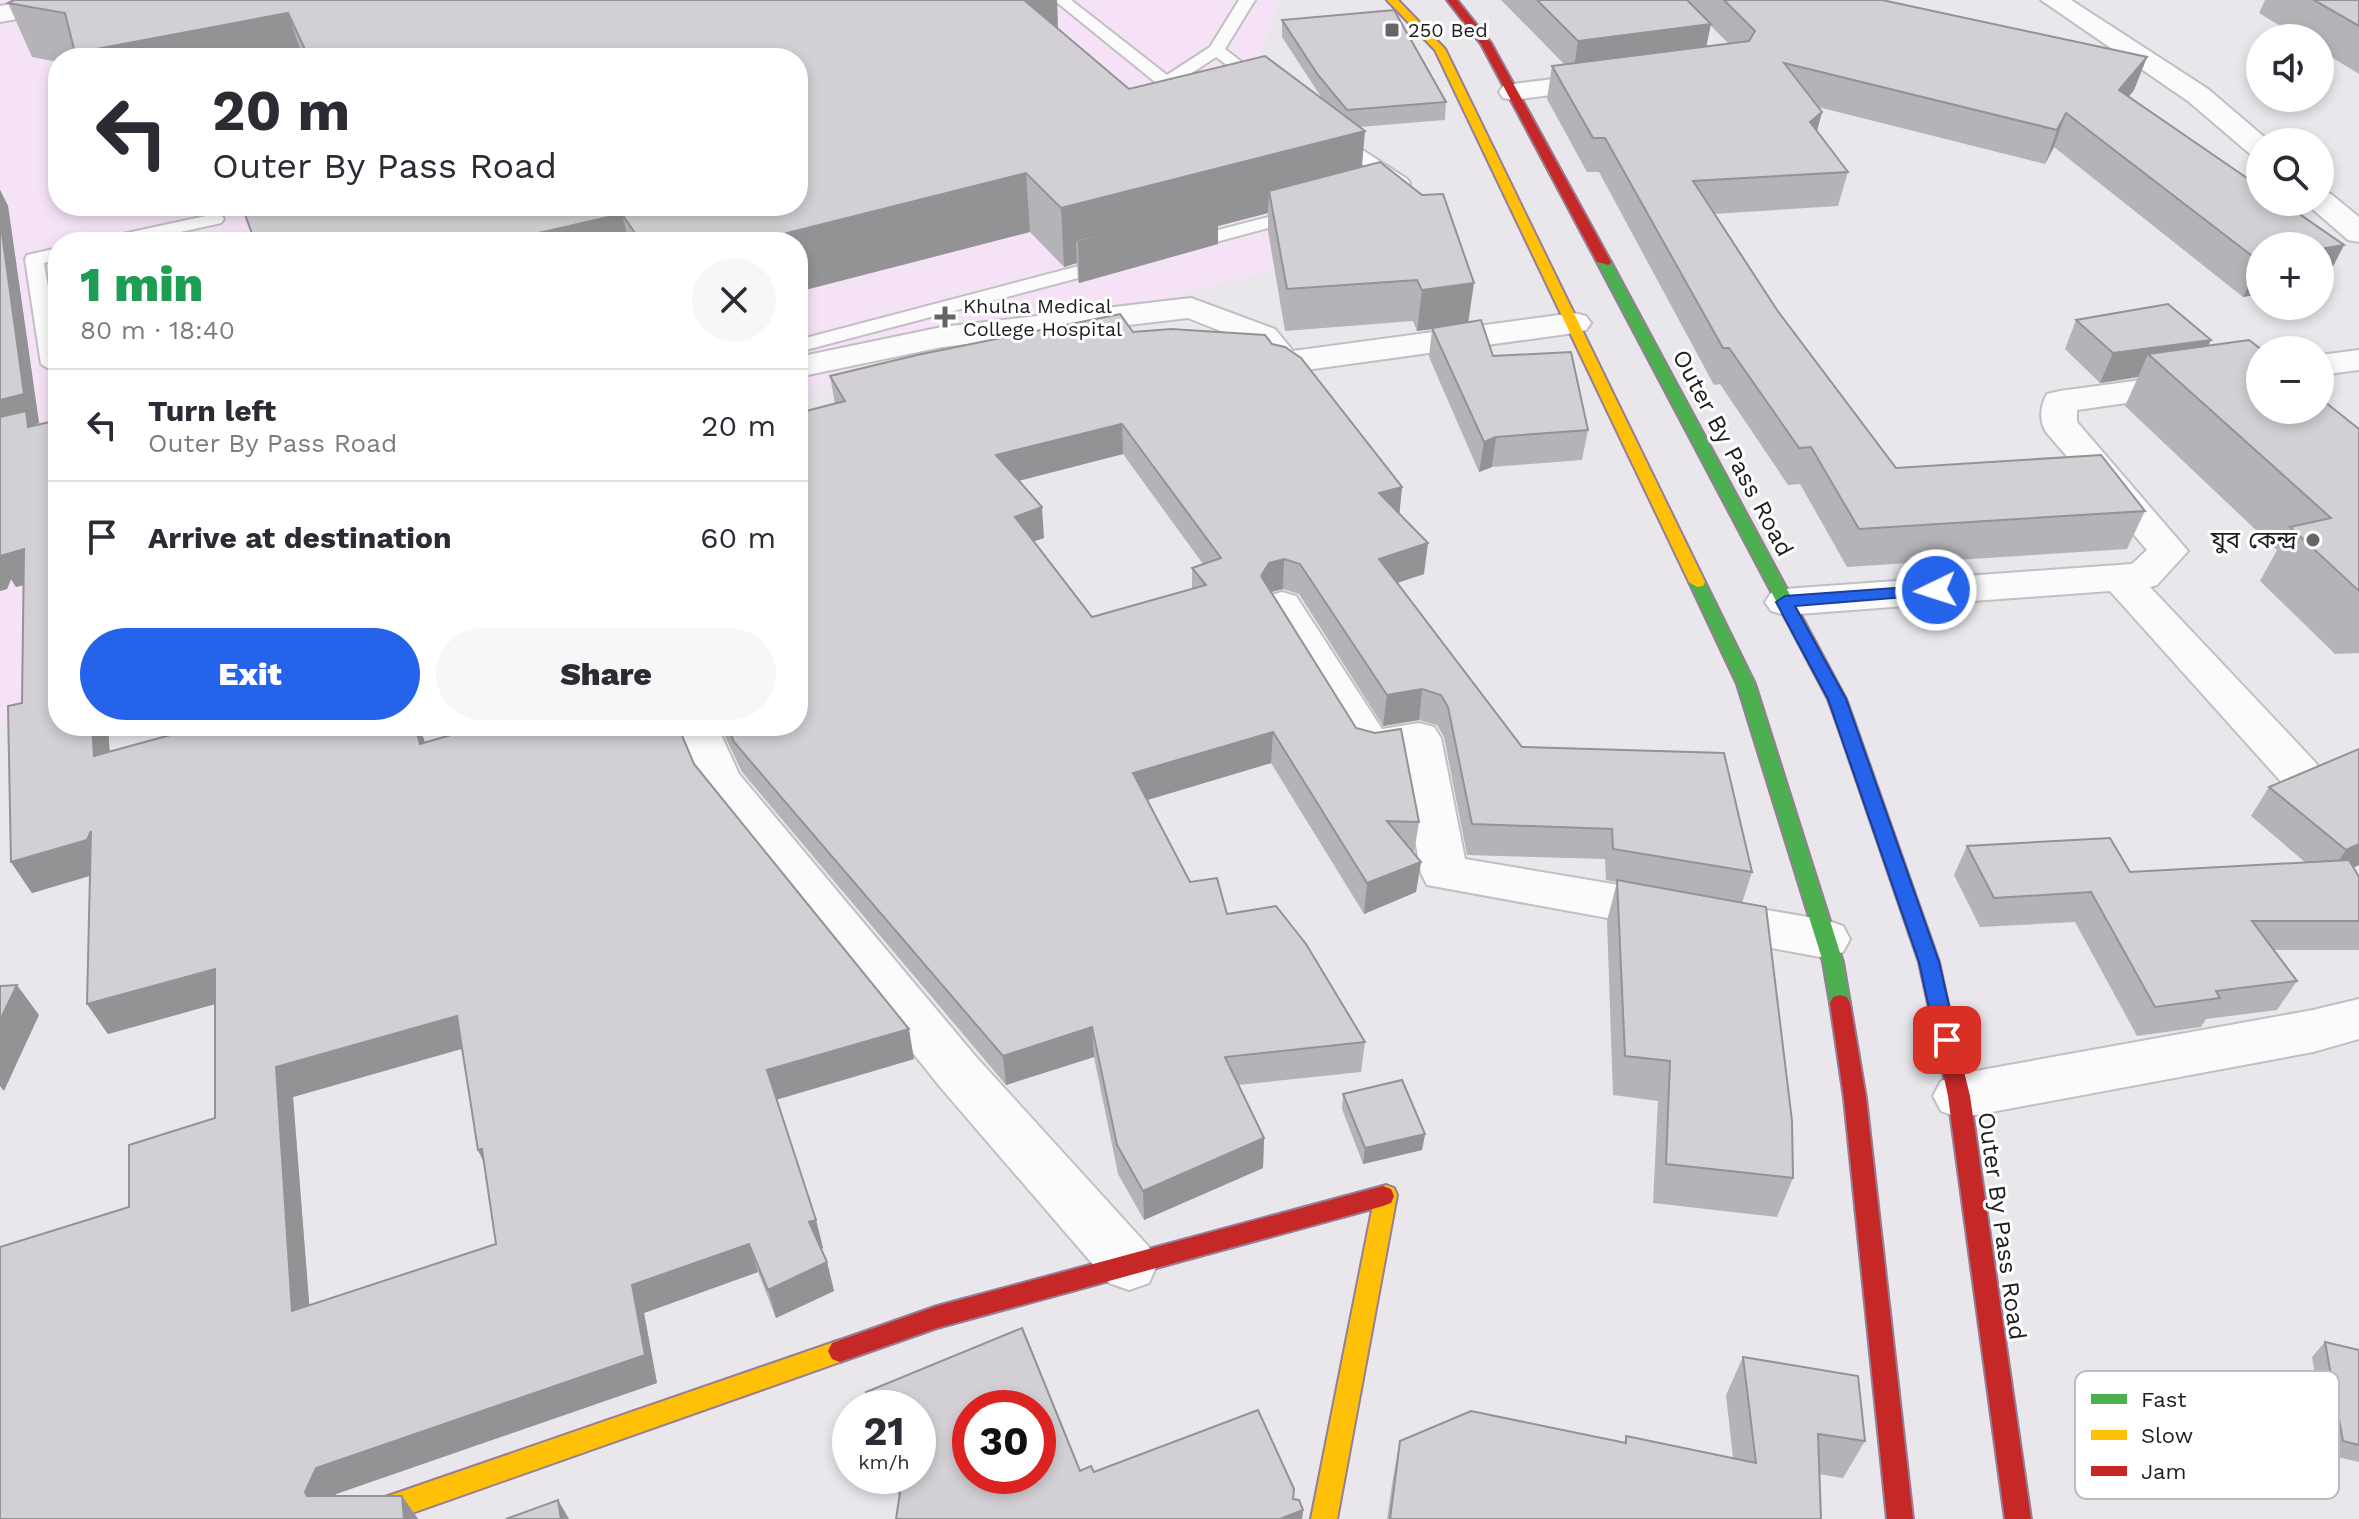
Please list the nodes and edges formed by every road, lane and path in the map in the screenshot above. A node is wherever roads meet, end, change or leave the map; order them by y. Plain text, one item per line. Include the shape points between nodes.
1 (21, 0) edge
2 (79, 0) edge
3 (1062, 0) edge
4 (1247, 0) edge
5 (1392, 0) edge
6 (1452, 0) edge
7 (2054, 0) edge
8 (0, 14) edge
9 (1216, 50) junction
10 (1638, 77) edge
11 (1513, 92) junction
12 (1275, 93) edge
13 (1322, 128) edge
14 (2246, 136) edge
15 (1375, 194) edge
16 (1314, 210) edge
17 (2334, 212) edge
18 (202, 216) edge
19 (146, 232) edge
20 (2359, 233) edge
21 (1162, 250) dead end
22 (48, 256) edge
23 (1132, 258) dead end
24 (1574, 323) junction
25 (808, 343) edge
26 (48, 345) edge
27 (2359, 360) edge
28 (2334, 363) edge
29 (808, 365) edge
30 (2246, 376) edge
31 (2119, 577) junction
32 (1785, 602) junction
33 (1282, 605) edge
34 (700, 736) edge
35 (2300, 774) edge
36 (1826, 939) junction
37 (2359, 1019) edge
38 (1959, 1096) junction
39 (1129, 1265) junction
40 (359, 1519) edge
41 (1324, 1519) edge
42 (1900, 1519) edge
43 (2018, 1519) edge

1 - 8 lane
2 - 8 street
3 - 9 lane via 1166,83
4 - 9 lane
5 - 24 main road via 1440,49
6 - 11 main road, Outer By Pass Road via 1486,43
7 - 14 street via 2198,95
9 - 12 lane
10 - 11 street
11 - 32 main road, Outer By Pass Road
13 - 15 lane via 1405,186
16 - 21 lane
17 - 20 street
18 - 19 lane
22 - 26 lane via 34,259
23 - 25 lane
24 - 29 street via 1284,363 1263,336 1191,308 942,337
24 - 36 main road via 1746,684
27 - 28 street
30 - 31 street via 2060,402 2059,424 2169,551 2143,576
31 - 32 street
31 - 35 street
32 - 38 main road, Outer By Pass Road via 1837,699 1929,962
33 - 36 street via 1371,746 1419,738 1444,873
34 - 39 street via 721,782 959,1073
36 - 42 main road via 1855,1098
37 - 38 street
38 - 43 main road, Outer By Pass Road
39 - 40 main road via 937,1317
39 - 41 main road via 1386,1195

